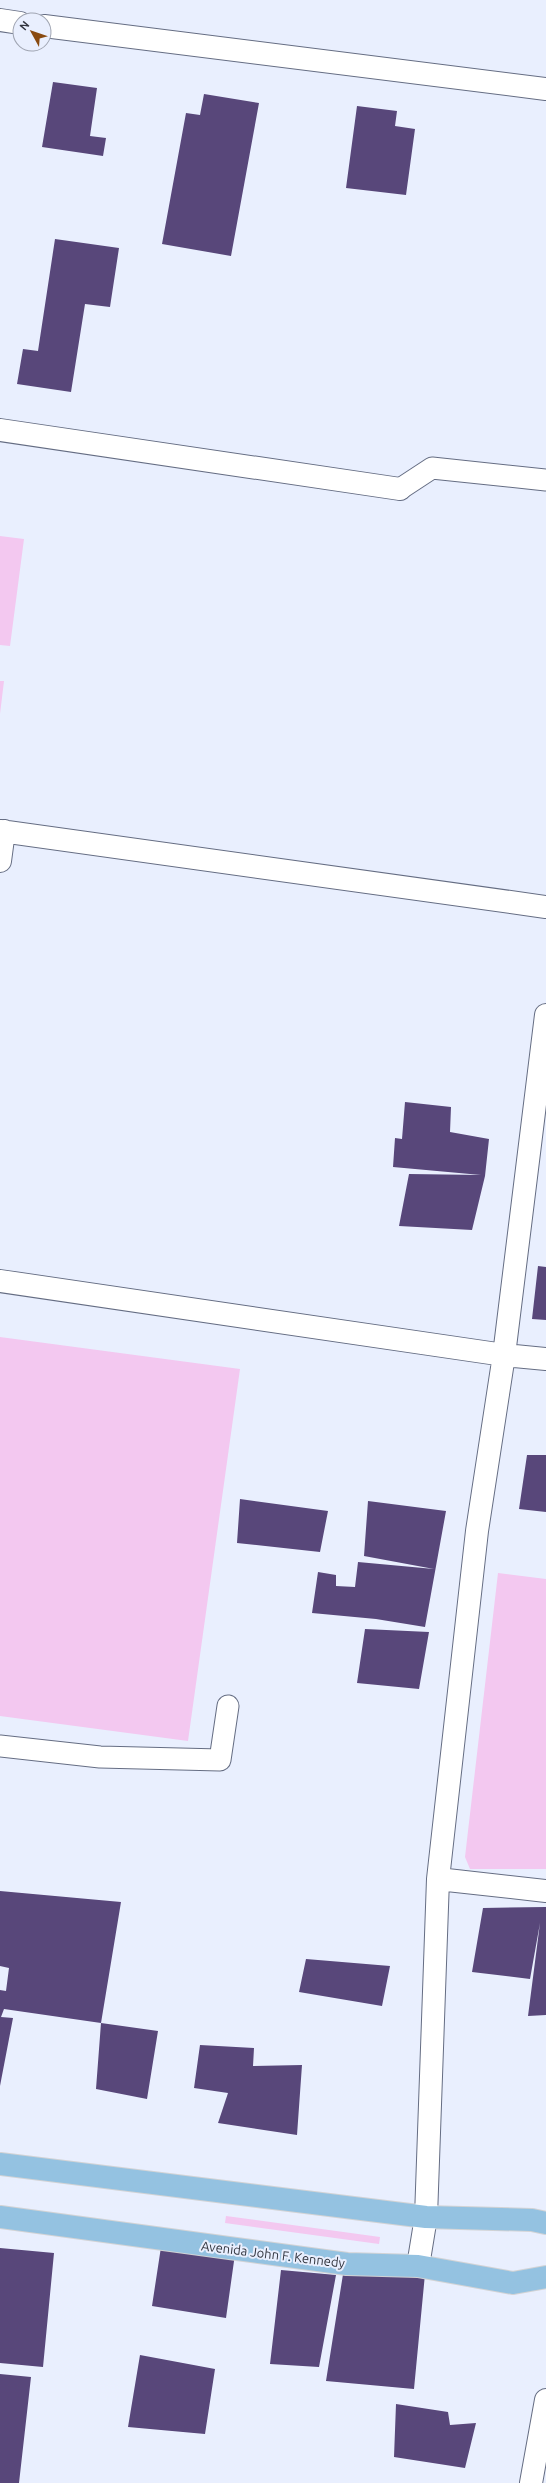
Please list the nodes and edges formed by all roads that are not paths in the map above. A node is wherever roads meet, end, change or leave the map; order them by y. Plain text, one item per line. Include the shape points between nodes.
1 (0, 20) edge
2 (12, 22) edge
3 (52, 27) edge
4 (546, 89) edge
5 (0, 430) edge
6 (546, 480) edge
7 (400, 489) joint
8 (2, 831) edge
9 (0, 861) edge
10 (546, 907) edge
11 (546, 1015) edge
12 (0, 1281) edge
13 (504, 1355) junction
14 (546, 1359) edge
15 (228, 1706) dead end
16 (0, 1746) edge
17 (438, 1879) junction
18 (546, 1891) edge
19 (0, 2164) edge
20 (0, 2217) edge
21 (426, 2217) junction
22 (546, 2223) edge
23 (418, 2266) junction
24 (546, 2277) edge
25 (546, 2400) edge
26 (531, 2483) edge

1 - 2 street
3 - 4 street
5 - 7 street
6 - 7 lane via 432,468
8 - 9 street
8 - 10 street
11 - 13 street
12 - 13 street
13 - 14 street
13 - 17 street via 477,1530
15 - 16 lane via 220,1760 100,1757
17 - 18 street
17 - 21 street
19 - 21 main road
20 - 23 main road, Avenida John F. Kennedy via 347,2264
21 - 22 main road via 532,2220
21 - 23 street
23 - 24 main road, Avenida John F. Kennedy via 513,2283
25 - 26 street

